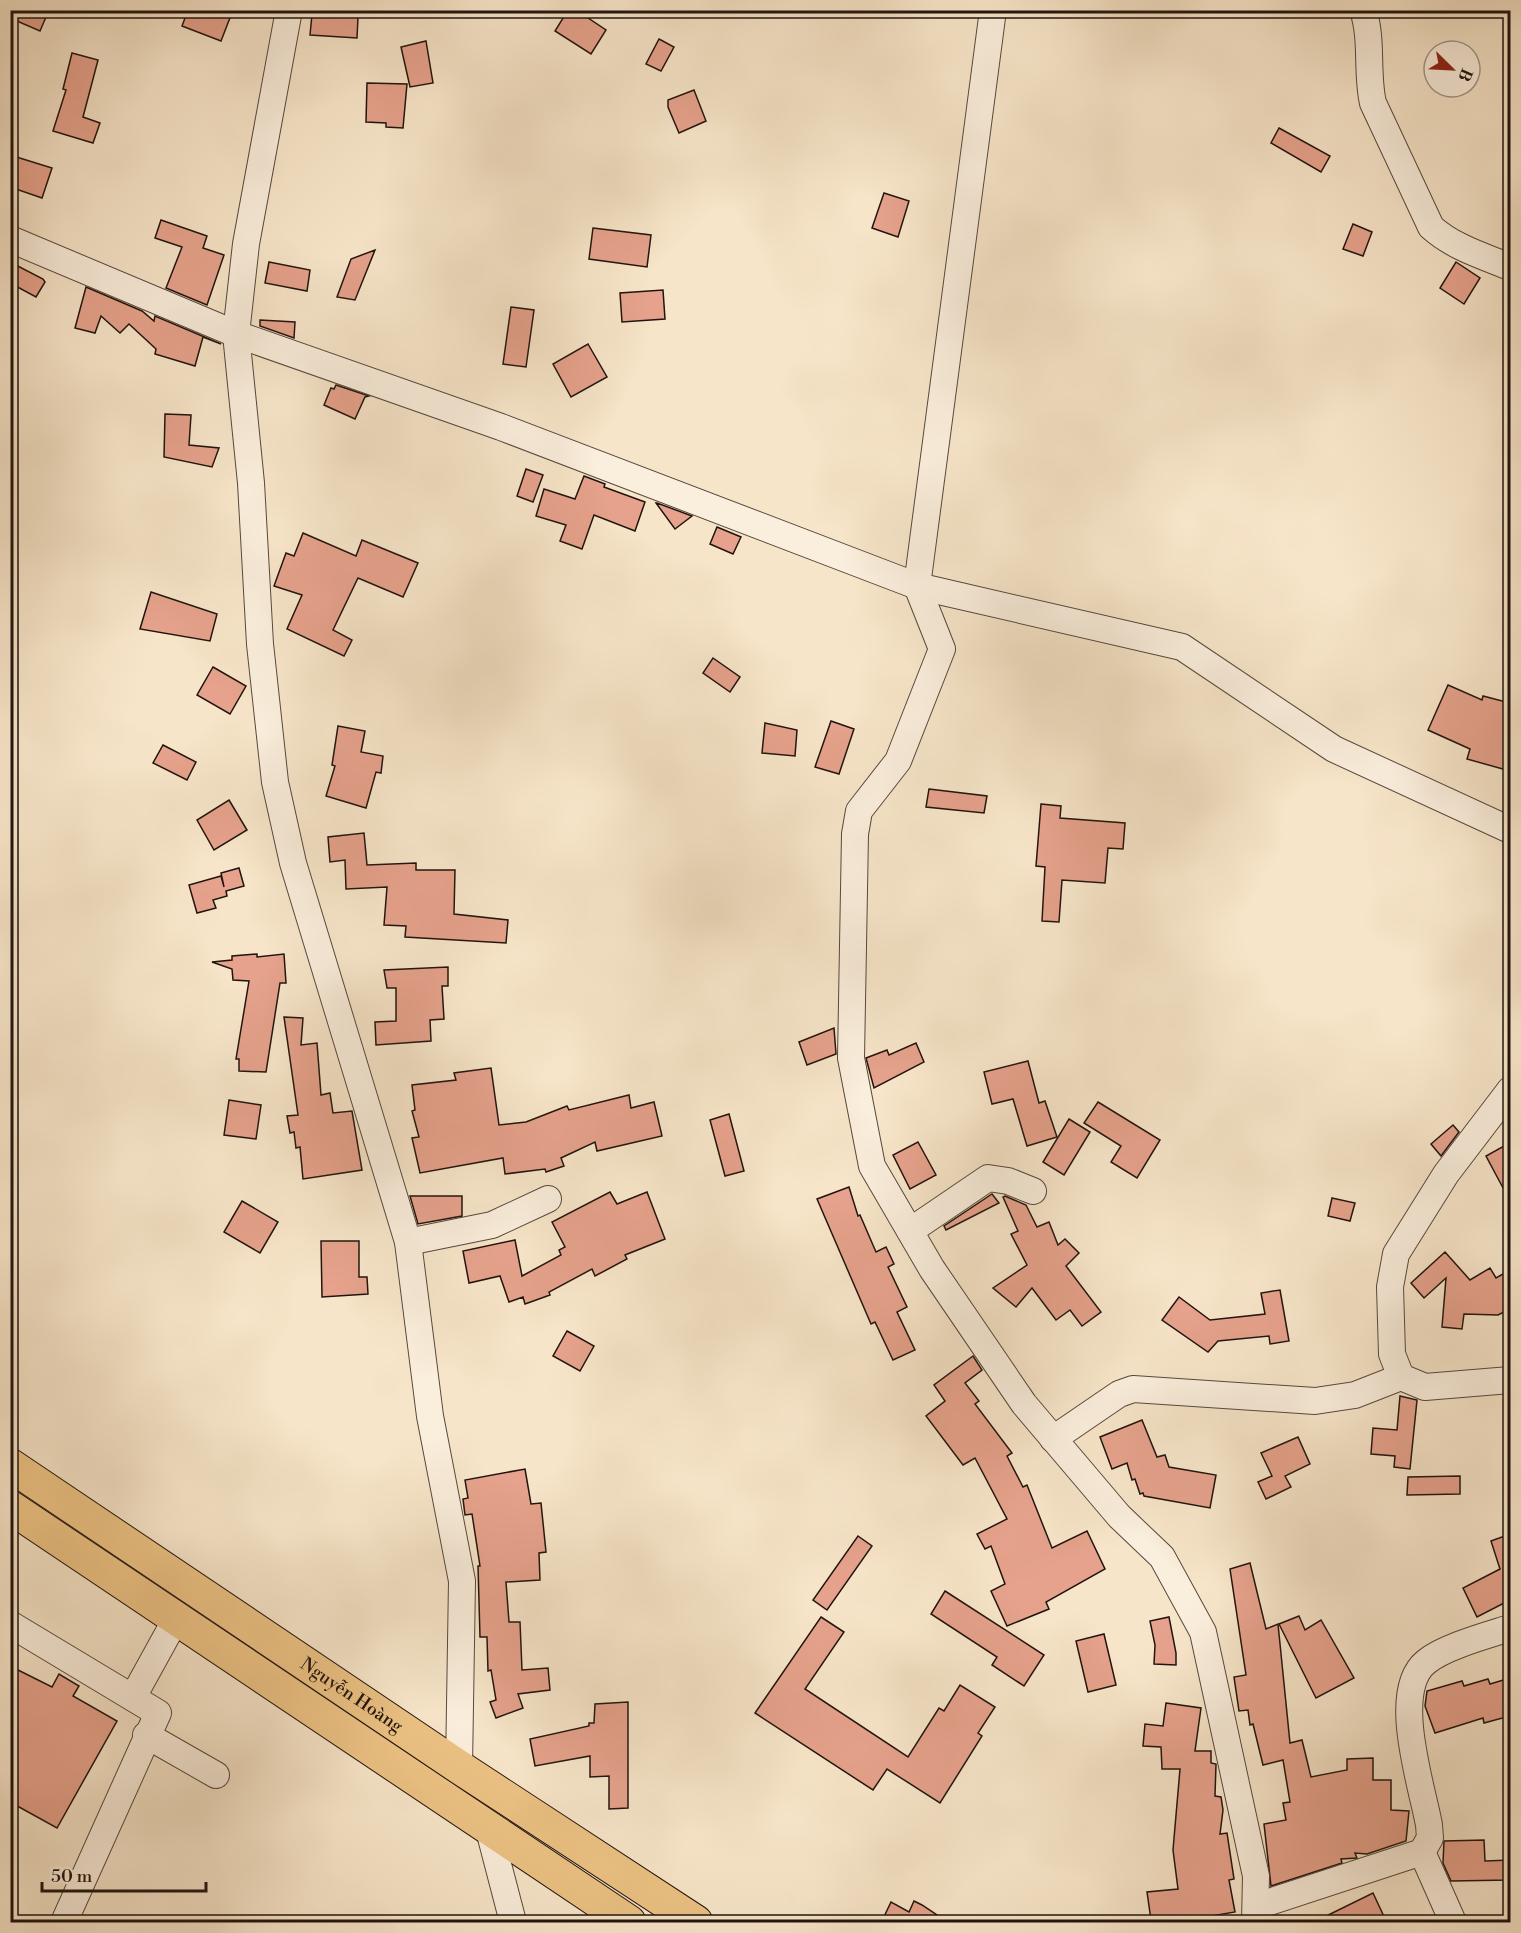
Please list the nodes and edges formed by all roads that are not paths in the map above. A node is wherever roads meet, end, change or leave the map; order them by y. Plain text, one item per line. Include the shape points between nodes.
1 (289, 10) edge
2 (993, 10) edge
3 (1363, 10) edge
4 (10, 239) edge
5 (1510, 267) edge
6 (236, 334) junction
7 (917, 586) junction
8 (1510, 830) edge
9 (1510, 1090) edge
10 (1033, 1191) dead end
11 (548, 1199) dead end
12 (910, 1231) junction
13 (408, 1242) junction
14 (1401, 1377) junction
15 (1510, 1380) edge
16 (1053, 1438) junction
17 (10, 1465) edge
18 (10, 1508) edge
19 (176, 1619) junction
20 (10, 1624) edge
21 (1510, 1628) edge
22 (133, 1697) junction
23 (146, 1735) junction
24 (459, 1767) junction
25 (216, 1775) dead end
26 (489, 1830) junction
27 (1422, 1852) junction
28 (1256, 1914) edge
29 (64, 1923) edge
30 (513, 1923) edge
31 (629, 1923) edge
32 (696, 1923) edge
33 (1454, 1923) edge

1 - 6 street via 246,244
2 - 7 street
3 - 5 street via 1373,103 1431,227 1442,237
4 - 6 street
6 - 7 street via 501,428
6 - 13 street via 275,782 296,874
7 - 8 street via 1182,647 1334,749
7 - 12 street via 942,649 898,761 859,812 855,834 851,1058 872,1166
9 - 14 street via 1446,1174 1396,1254 1390,1287 1392,1354
10 - 12 street via 988,1178
11 - 13 street via 492,1225
12 - 16 street via 1024,1404
13 - 24 street via 430,1416 462,1581
14 - 15 street via 1425,1387
14 - 16 street via 1355,1395 1315,1401 1133,1389 1119,1394
16 - 28 street via 1119,1516 1162,1557 1203,1632 1256,1876
17 - 24 highway, Nguyễn Hoàng
18 - 19 highway, Nguyễn Hoàng
19 - 22 street
19 - 26 highway, Nguyễn Hoàng
20 - 22 street
21 - 27 street via 1432,1658 1420,1668 1412,1684 1409,1720 1430,1838
22 - 23 street via 158,1713
23 - 25 street
23 - 29 street
24 - 32 highway, Nguyễn Hoàng
26 - 30 street
26 - 31 highway, Nguyễn Hoàng
27 - 28 street
27 - 33 street

